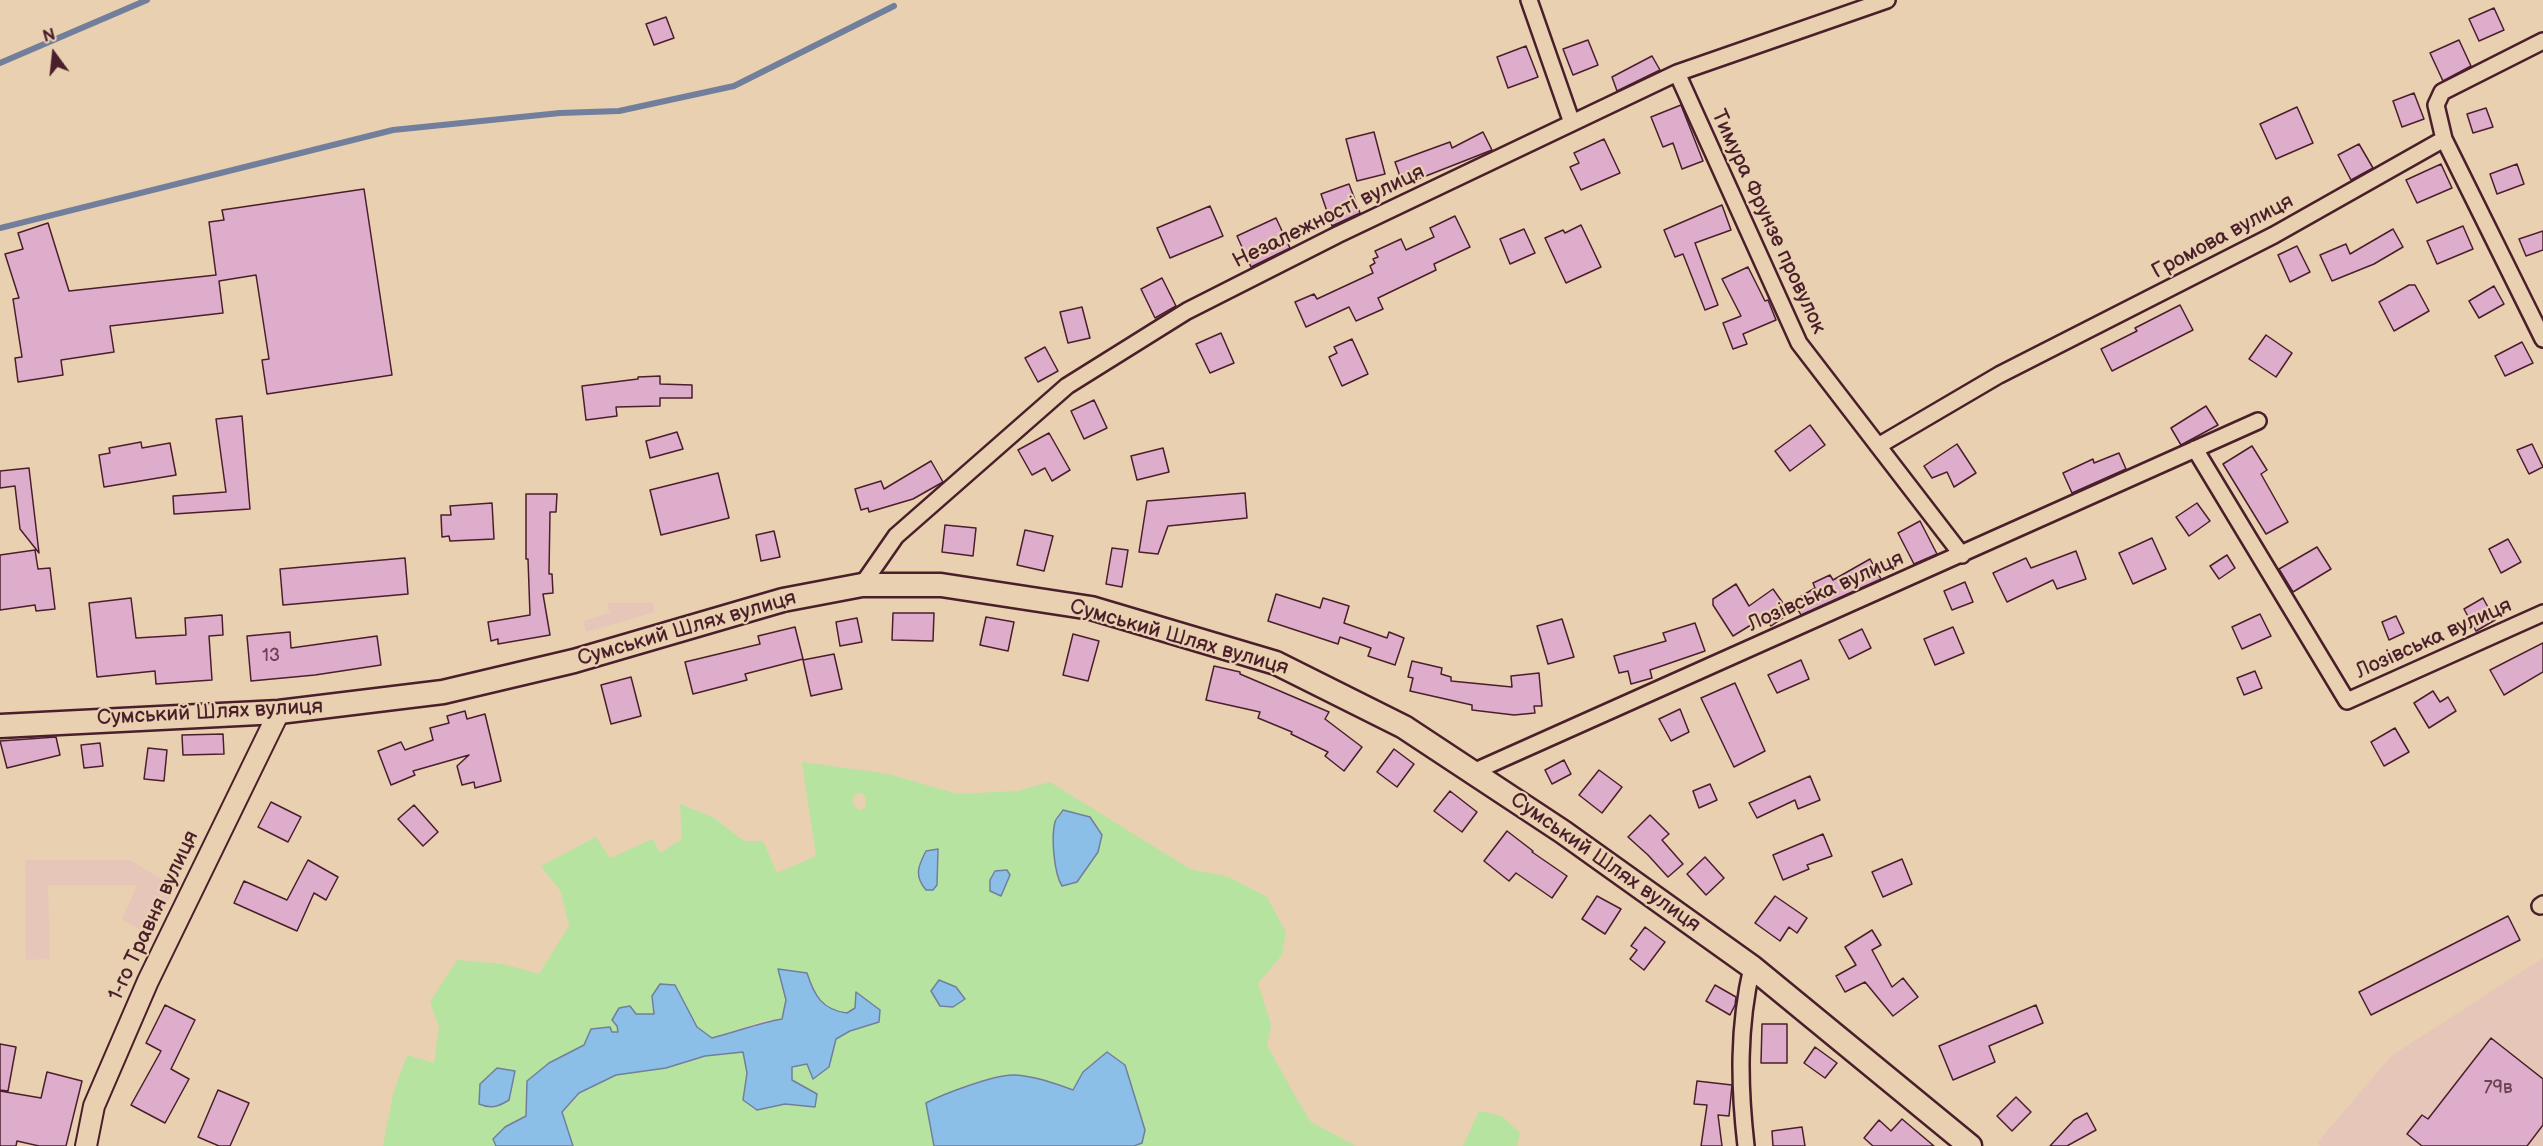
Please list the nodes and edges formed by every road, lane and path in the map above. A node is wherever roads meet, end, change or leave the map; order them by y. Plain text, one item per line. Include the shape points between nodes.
1 (1529, 0) edge
2 (1887, 0) edge
3 (2543, 41) edge
4 (1677, 73) junction
5 (1572, 123) junction
6 (2444, 139) junction
7 (2543, 339) edge
8 (2258, 421) dead end
9 (1878, 446) junction
10 (2195, 449) junction
11 (1962, 555) junction
12 (862, 585) junction
13 (2543, 613) edge
14 (279, 712) junction
15 (0, 726) edge
16 (1473, 772) junction
17 (1752, 967) junction
18 (86, 1146) edge
19 (1746, 1146) edge
20 (1970, 1146) edge

1 - 5 street
2 - 4 street, Незалежності вулиця
3 - 6 street via 2442,92 2436,105
4 - 5 street, Незалежності вулиця
4 - 9 street, Тимура Фрунзе провулок via 1798,343
5 - 12 street, Незалежності вулиця via 1187,311 1067,386 896,536
6 - 7 street
6 - 9 street, Громова вулиця via 2274,235 1999,375
8 - 10 street, Лозівська вулиця
9 - 11 street, Тимура Фрунзе провулок
10 - 11 street, Лозівська вулиця
10 - 13 street, Лозівська вулиця via 2347,701
11 - 16 street, Лозівська вулиця
12 - 14 main road, Сумський Шлях вулиця via 783,600 574,661 443,692
12 - 16 main road, Сумський Шлях вулиця via 941,585 1091,608 1276,663 1404,727
14 - 15 main road, Сумський Шлях вулиця
14 - 18 street, 1-го Травня вулиця via 148,981 94,1106
16 - 17 main road, Сумський Шлях вулиця
17 - 19 street via 1741,1024
17 - 20 main road, Сумський Шлях вулиця

